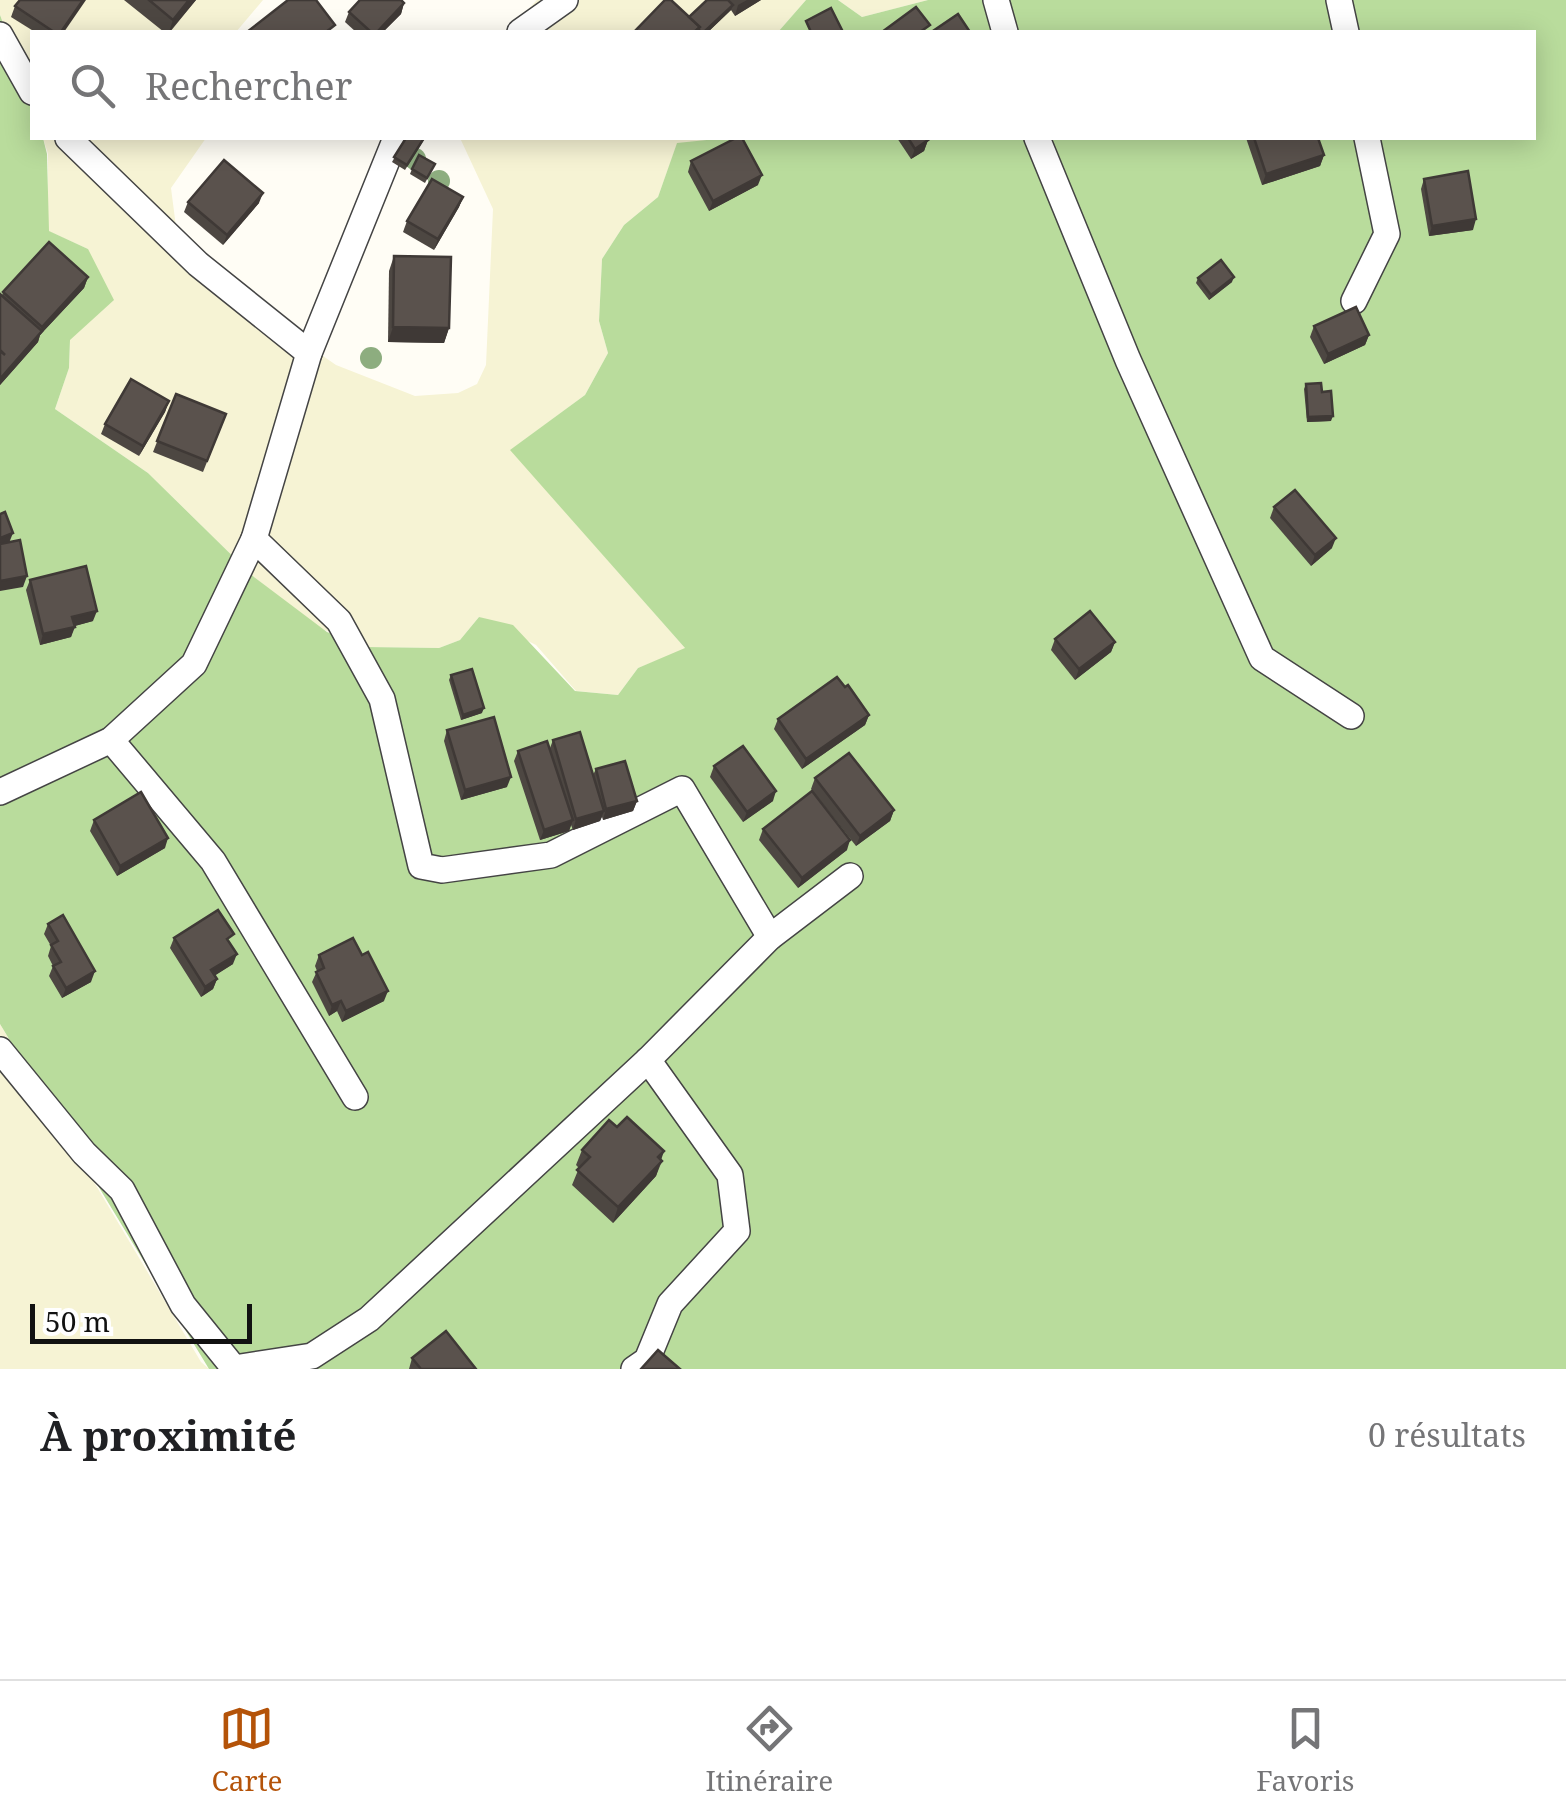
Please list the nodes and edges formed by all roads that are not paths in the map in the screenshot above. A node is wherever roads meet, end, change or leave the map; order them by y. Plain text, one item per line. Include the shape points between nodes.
1 (565, 0) edge
2 (996, 0) edge
3 (1339, 0) edge
4 (523, 30) edge
5 (1004, 30) edge
6 (1346, 30) edge
7 (0, 35) edge
8 (30, 88) edge
9 (70, 140) edge
10 (395, 140) edge
11 (1039, 140) edge
12 (1367, 140) edge
13 (1354, 301) dead end
14 (309, 353) junction
15 (254, 539) junction
16 (1352, 716) dead end
17 (111, 740) junction
18 (0, 792) edge
19 (850, 876) dead end
20 (770, 937) junction
21 (0, 1050) edge
22 (648, 1060) junction
23 (355, 1097) dead end
24 (234, 1369) edge
25 (634, 1369) edge

1 - 4 street
2 - 5 street
3 - 6 street
7 - 8 street
9 - 14 street via 198,264
10 - 14 street
11 - 16 street via 1128,360 1262,658
12 - 13 street via 1387,234
14 - 15 street
15 - 17 street via 194,664
15 - 20 street via 340,622 382,699 422,866 442,870 551,855 682,789
17 - 18 street
17 - 23 street via 213,861
19 - 20 street
20 - 22 street
21 - 24 street via 122,1190 183,1304
22 - 24 street via 368,1319 312,1356
22 - 25 street via 730,1175 737,1231 670,1304 647,1360

